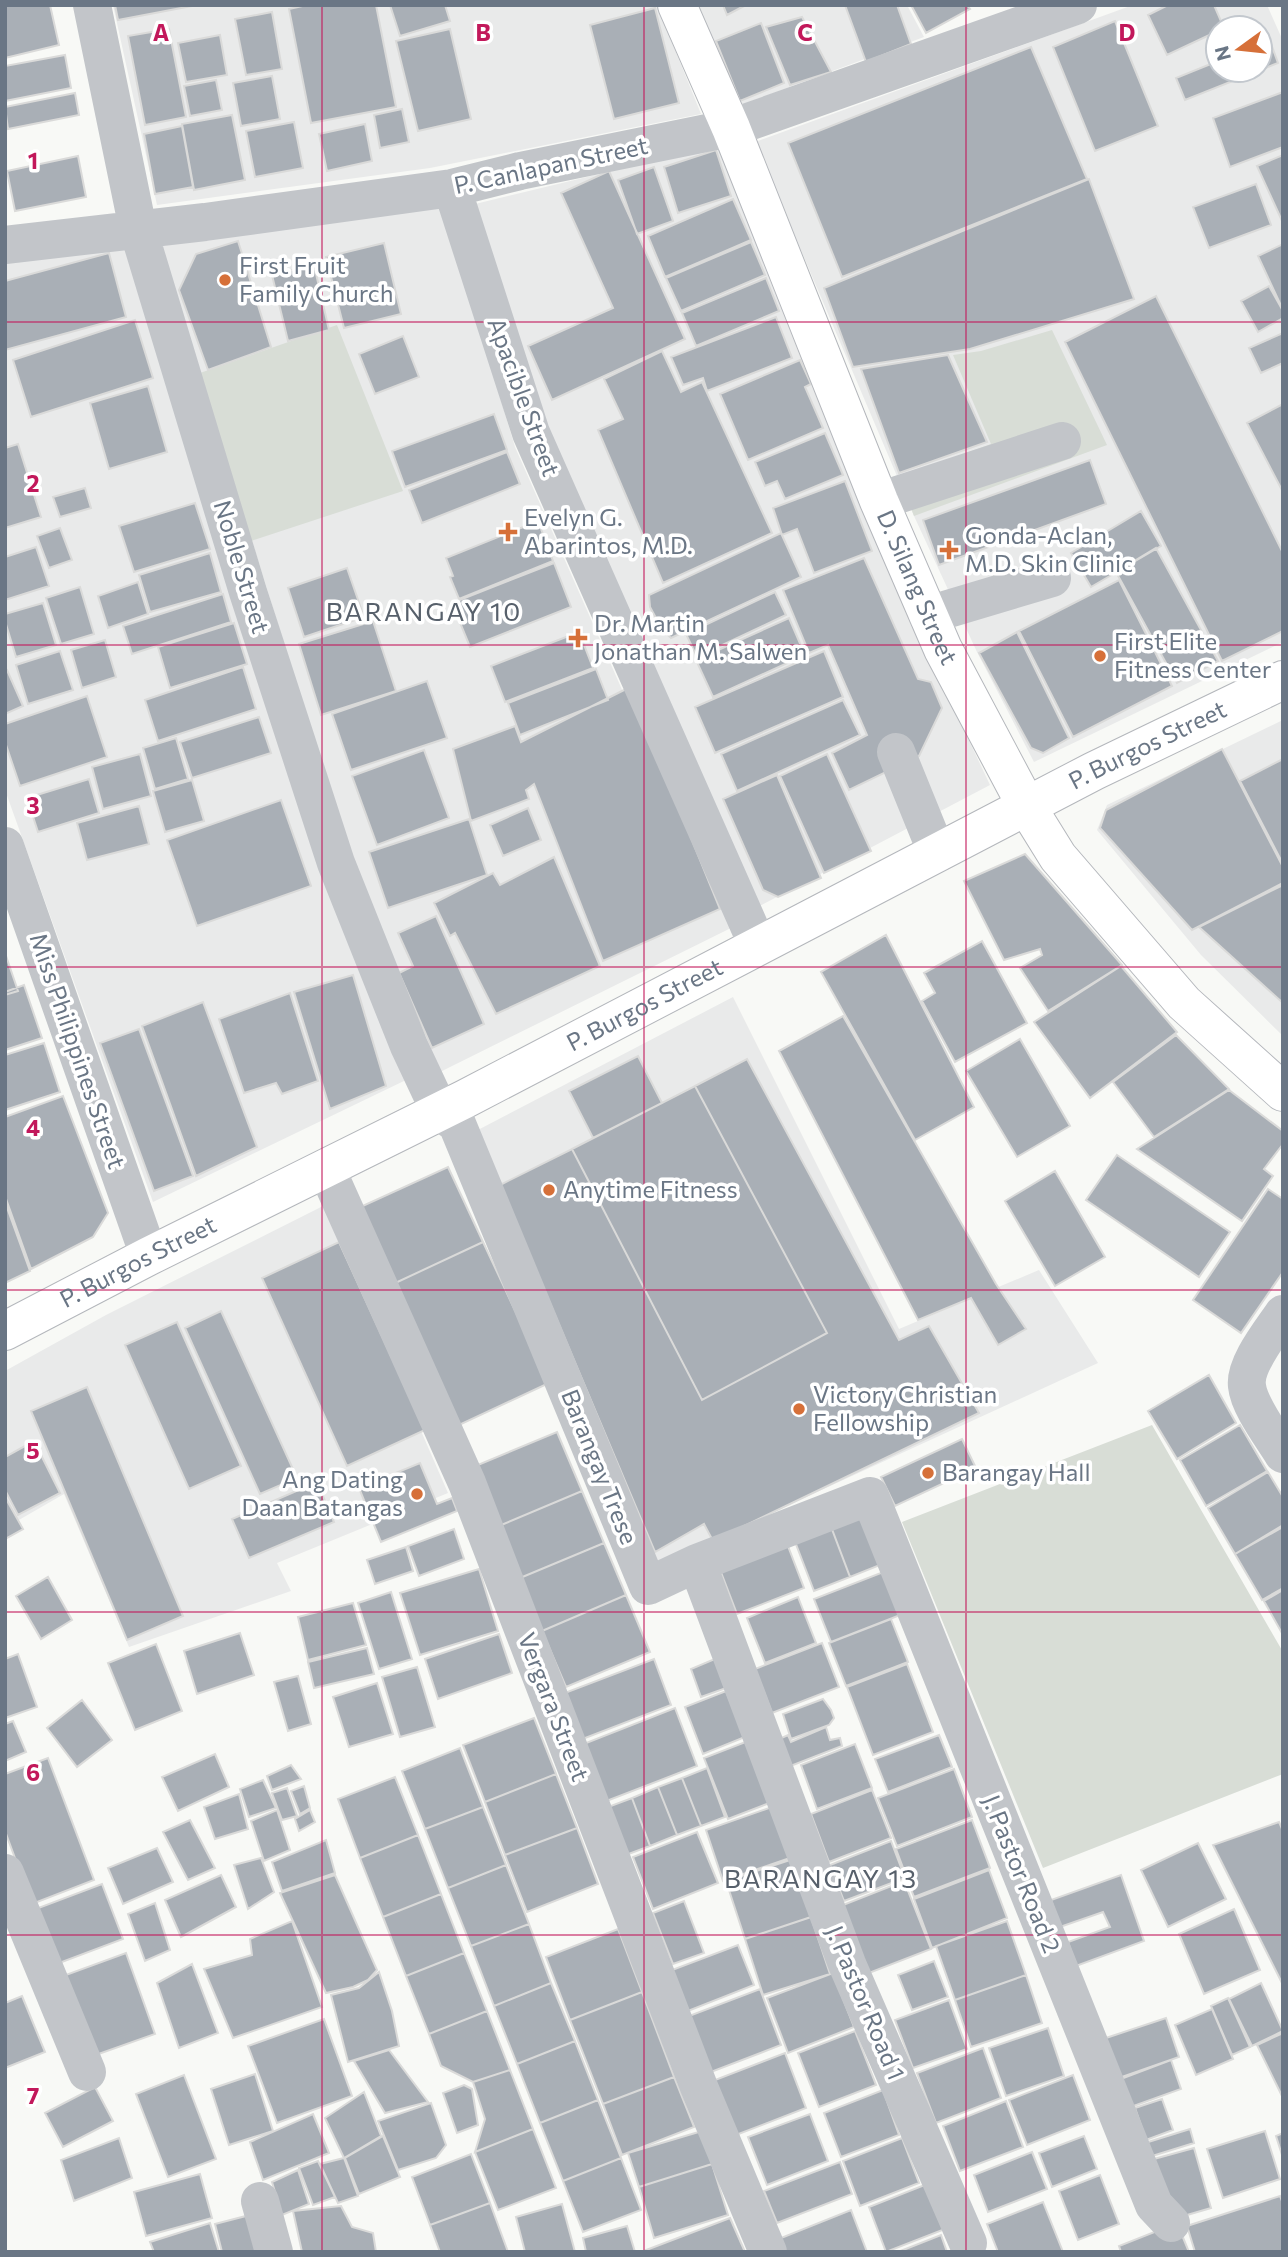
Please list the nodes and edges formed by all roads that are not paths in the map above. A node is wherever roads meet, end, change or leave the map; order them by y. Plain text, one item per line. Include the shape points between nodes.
1 (92, 5) edge
2 (677, 5) edge
3 (1078, 5) edge
4 (731, 128) junction
5 (453, 188) junction
6 (138, 229) junction
7 (5, 246) edge
8 (1062, 441) dead end
9 (879, 501) junction
10 (1052, 578) dead end
11 (928, 615) junction
12 (1283, 680) edge
13 (896, 752) dead end
14 (1027, 807) junction
15 (5, 846) edge
16 (937, 853) junction
17 (758, 946) junction
18 (1283, 1092) edge
19 (440, 1112) junction
20 (326, 1168) junction
21 (149, 1256) junction
22 (1283, 1314) edge
23 (5, 1331) edge
24 (1283, 1454) edge
25 (879, 1519) joint
26 (698, 1563) junction
27 (5, 1873) edge
28 (87, 2072) dead end
29 (260, 2201) dead end
30 (1171, 2223) dead end
31 (968, 2243) dead end
32 (274, 2252) edge
33 (768, 2252) edge

1 - 6 street, Noble Street
2 - 4 main road, D. Silang Street
3 - 4 street, P. Canlapan Street
4 - 5 street, P. Canlapan Street
4 - 9 main road, D. Silang Street
5 - 6 street, P. Canlapan Street
5 - 17 street, Apacible Street via 531,433
6 - 7 street, P. Canlapan Street
6 - 19 street, Noble Street via 247,592 336,863
8 - 9 street
9 - 11 main road, D. Silang Street
10 - 11 street
11 - 14 main road, D. Silang Street
12 - 14 main road, P. Burgos Street
13 - 16 street
14 - 16 main road, P. Burgos Street
14 - 18 main road, D. Silang Street via 1058,857 1184,1003
15 - 21 street, Miss Philippines Street
16 - 17 main road, P. Burgos Street
17 - 19 main road, P. Burgos Street
19 - 20 main road, P. Burgos Street
19 - 26 street, Barangay Trese via 457,1124 648,1586
20 - 21 main road, P. Burgos Street
20 - 33 street, Vergara Street via 467,1483 694,2074
21 - 23 main road, P. Burgos Street
22 - 24 street via 1251,1364 1247,1386
25 - 26 street, Barangay Trese via 870,1496
25 - 30 street, J. Pastor Road 2 via 1154,2205
26 - 31 street, J. Pastor Road 1 via 847,1964
27 - 28 street
29 - 32 street

